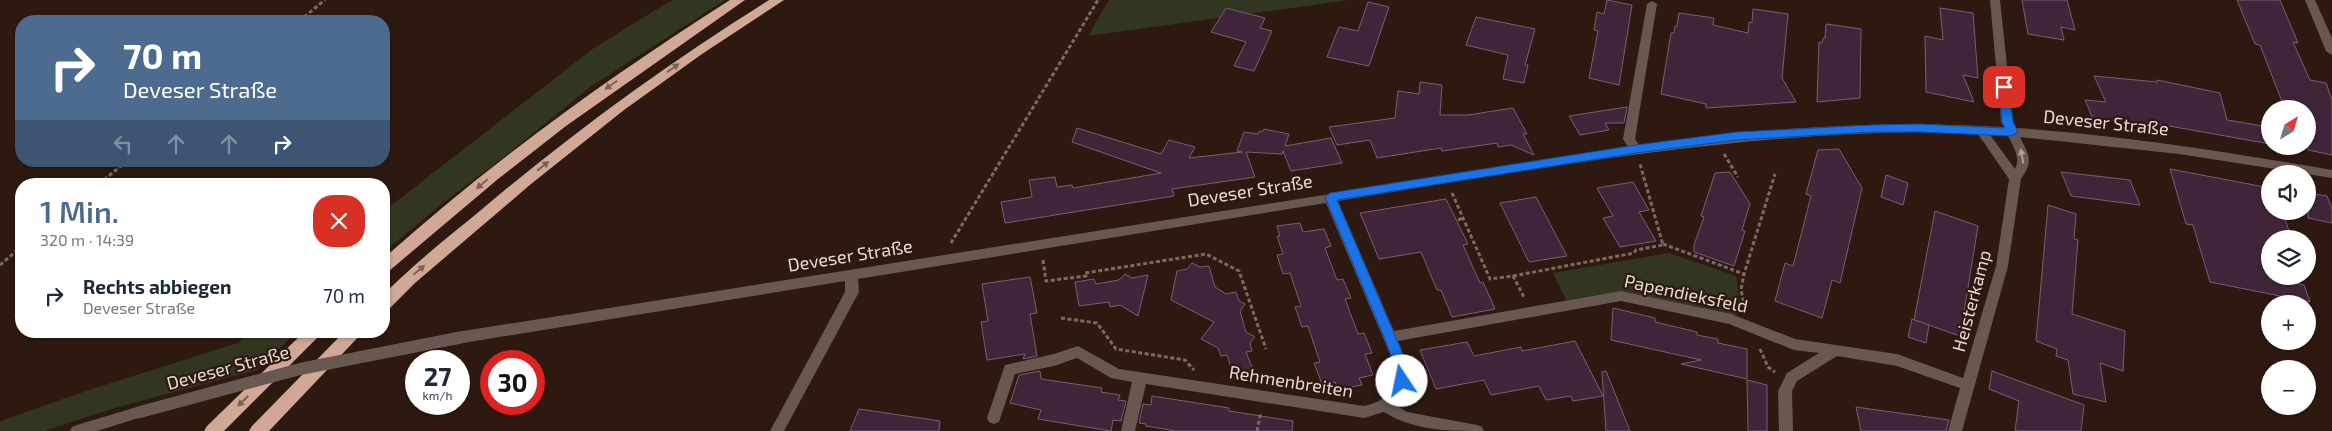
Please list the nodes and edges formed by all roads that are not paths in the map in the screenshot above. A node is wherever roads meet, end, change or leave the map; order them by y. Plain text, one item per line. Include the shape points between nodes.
1 (739, 0) edge
2 (778, 0) edge
3 (1995, 0) edge
4 (2310, 0) edge
5 (1652, 4) dead end
6 (2332, 51) edge
7 (1981, 130) junction
8 (2012, 132) junction
9 (1636, 149) junction
10 (2332, 174) edge
11 (2015, 178) junction
12 (1330, 197) junction
13 (390, 262) edge
14 (851, 275) junction
15 (390, 298) edge
16 (1390, 337) junction
17 (309, 338) edge
18 (349, 338) edge
19 (1834, 351) junction
20 (1140, 378) junction
21 (1968, 385) junction
22 (1386, 406) junction
23 (994, 418) dead end
24 (77, 431) edge
25 (213, 431) edge
26 (258, 431) edge
27 (777, 431) edge
28 (1128, 431) edge
29 (1477, 431) edge
30 (1786, 431) edge
31 (1955, 431) edge

1 -> 13 highway via 600,93 509,162
15 -> 2 highway via 526,180 619,106
3 - 8 street, Heisterkamp via 2007,122
4 - 6 street
5 - 9 street via 1629,139
7 - 8 street, Deveser Straße
7 - 9 street, Deveser Straße via 1872,128 1796,131
7 - 11 street
8 - 10 street, Deveser Straße via 2133,143
11 -> 8 street, Heisterkamp via 2023,166 2023,154
9 - 12 street, Deveser Straße
11 - 21 street, Heisterkamp via 2002,266
12 - 14 street, Deveser Straße
12 - 16 street
14 - 24 street, Deveser Straße, bridge via 463,337 312,365 227,386
14 - 27 street via 852,292
16 - 19 street, Papendieksfeld via 1621,296 1731,319 1794,344
16 - 22 street via 1402,366 1402,381 1396,396
17 -> 25 highway
18 - 26 highway
19 - 21 street, Papendieksfeld via 1897,360
19 - 30 street via 1792,377 1785,391
20 - 22 street, Rehmenbreiten via 1364,412
20 - 23 street, Rehmenbreiten via 1116,374 1078,352 1010,369
20 - 28 street
21 - 31 street, Heisterkamp
22 - 29 street via 1404,418

